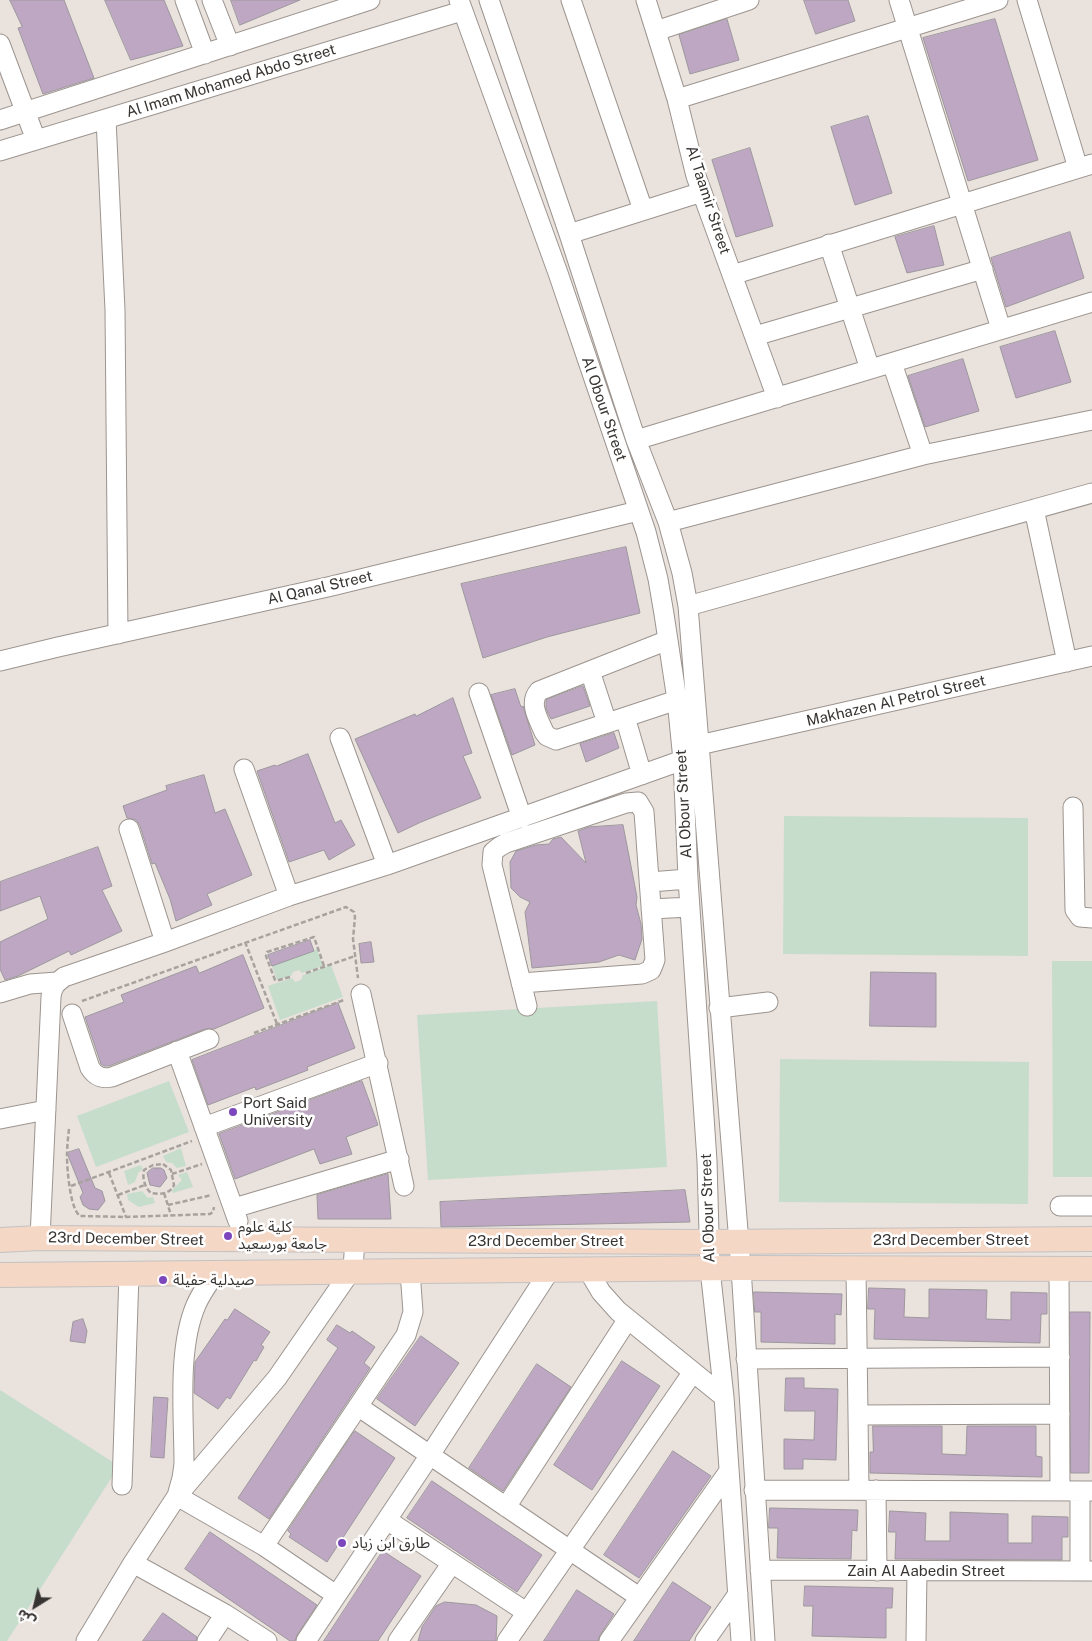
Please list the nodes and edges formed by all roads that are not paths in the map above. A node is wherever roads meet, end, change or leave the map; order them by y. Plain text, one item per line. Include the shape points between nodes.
1 (185, 0) edge
2 (212, 0) edge
3 (370, 0) edge
4 (489, 0) edge
5 (572, 0) edge
6 (646, 0) edge
7 (749, 0) edge
8 (899, 0) edge
9 (998, 0) edge
10 (1027, 0) edge
11 (460, 6) edge
12 (908, 28) junction
13 (656, 31) junction
14 (0, 44) edge
15 (230, 46) junction
16 (205, 54) junction
17 (677, 99) junction
18 (26, 112) junction
19 (106, 119) junction
20 (0, 120) edge
21 (36, 140) junction
22 (0, 151) edge
23 (1085, 166) edge
24 (702, 192) junction
25 (962, 203) junction
26 (559, 208) junction
27 (643, 210) junction
28 (537, 216) junction
29 (569, 234) junction
30 (829, 244) junction
31 (579, 266) junction
32 (983, 269) junction
33 (558, 273) junction
34 (732, 275) junction
35 (1092, 302) edge
36 (850, 308) junction
37 (1001, 330) junction
38 (755, 336) junction
39 (892, 363) junction
40 (870, 370) junction
41 (777, 398) junction
42 (1092, 420) edge
43 (636, 440) junction
44 (923, 455) junction
45 (1092, 493) edge
46 (1034, 509) junction
47 (638, 511) junction
48 (668, 522) junction
49 (688, 606) junction
50 (118, 634) junction
51 (668, 640) junction
52 (1092, 656) edge
53 (0, 661) edge
54 (1066, 662) junction
55 (590, 671) junction
56 (479, 693) dead end
57 (677, 700) junction
58 (616, 720) junction
59 (340, 738) dead end
60 (699, 745) junction
61 (683, 760) junction
62 (244, 769) dead end
63 (642, 775) junction
64 (1073, 807) dead end
65 (522, 818) junction
66 (129, 829) dead end
67 (387, 866) junction
68 (688, 879) junction
69 (650, 882) junction
70 (289, 896) junction
71 (690, 907) junction
72 (651, 909) junction
73 (1092, 918) edge
74 (165, 942) junction
75 (715, 955) junction
76 (693, 956) junction
77 (57, 982) junction
78 (521, 983) junction
79 (0, 993) edge
80 (361, 994) road end
81 (768, 1002) dead end
82 (527, 1006) dead end
83 (719, 1008) junction
84 (72, 1014) road end
85 (209, 1039) dead end
86 (177, 1051) junction
87 (378, 1063) junction
88 (46, 1110) junction
89 (0, 1120) edge
90 (201, 1135) junction
91 (399, 1159) junction
92 (404, 1186) dead end
93 (1060, 1206) dead end
94 (1092, 1206) edge
95 (239, 1223) junction
96 (40, 1238) junction
97 (1092, 1239) edge
98 (0, 1240) edge
99 (355, 1240) junction
100 (709, 1242) junction
101 (739, 1242) junction
102 (741, 1268) junction
103 (710, 1269) junction
104 (856, 1269) junction
105 (1059, 1269) junction
106 (1092, 1269) edge
107 (550, 1270) junction
108 (588, 1270) junction
109 (410, 1271) junction
110 (216, 1272) junction
111 (350, 1272) junction
112 (129, 1274) junction
113 (0, 1275) edge
114 (628, 1319) junction
115 (1060, 1357) junction
116 (858, 1358) junction
117 (746, 1359) junction
118 (693, 1372) junction
119 (724, 1397) junction
120 (359, 1407) junction
121 (1060, 1414) junction
122 (858, 1415) junction
123 (430, 1456) junction
124 (729, 1471) junction
125 (122, 1485) dead end
126 (754, 1490) junction
127 (868, 1490) junction
128 (1060, 1491) junction
129 (1086, 1491) edge
130 (177, 1496) junction
131 (506, 1507) junction
132 (387, 1520) junction
133 (264, 1546) junction
134 (569, 1549) junction
135 (133, 1563) junction
136 (452, 1563) junction
137 (760, 1570) junction
138 (876, 1571) junction
139 (916, 1571) junction
140 (1086, 1571) edge
141 (738, 1594) junction
142 (336, 1595) junction
143 (639, 1597) junction
144 (526, 1612) junction
145 (226, 1614) junction
146 (86, 1641) edge
147 (207, 1641) edge
148 (267, 1641) edge
149 (306, 1641) edge
150 (398, 1641) edge
151 (507, 1641) edge
152 (609, 1641) edge
153 (705, 1641) edge
154 (741, 1641) edge
155 (764, 1641) edge
156 (916, 1641) edge

1 - 16 street
2 - 15 street
3 - 15 street
4 - 26 street, Al Obour Street
5 - 27 street
6 - 13 street, Al Taamir Street
7 - 13 street
8 - 12 street
9 - 12 street
10 - 23 street
11 - 19 street, Al Imam Mohamed Abdo Street
11 - 28 street, Al Obour Street
12 - 17 street
12 - 25 street
13 - 17 street, Al Taamir Street
14 - 18 street
15 - 16 street
16 - 18 street
17 - 24 street, Al Taamir Street
18 - 20 street
18 - 21 street
19 - 21 street, Al Imam Mohamed Abdo Street
19 - 50 street via 115,310
21 - 22 street, Al Imam Mohamed Abdo Street
23 - 25 street
24 - 27 street
24 - 34 street, Al Taamir Street
25 - 30 street
25 - 32 street
26 - 28 street via 551,219
26 - 29 street, Al Obour Street
27 - 29 street
28 - 33 street, Al Obour Street
29 - 31 street, Al Obour Street
30 - 34 street
30 - 36 street
31 - 33 street via 570,264
31 - 43 street, Al Obour Street
32 - 36 street
32 - 37 street
33 - 47 street, Al Obour Street
34 - 38 street, Al Taamir Street
35 - 37 street
36 - 38 street
36 - 40 street
37 - 39 street
38 - 41 street, Al Taamir Street
39 - 40 street
39 - 44 street
40 - 41 street
41 - 43 street
42 - 44 street
43 - 48 street, Al Obour Street
44 - 48 street
45 - 46 street
46 - 49 street
46 - 54 street
47 - 50 street, Al Qanal Street via 332,586
47 - 51 street, Al Obour Street via 658,579
48 - 49 street, Al Obour Street
49 - 60 street, Al Obour Street
50 - 53 street, Al Qanal Street
51 - 55 street
51 - 57 street, Al Obour Street
52 - 54 street, Makhazen Al Petrol Street
54 - 60 street, Makhazen Al Petrol Street
55 - 58 street
55 - 58 street via 539,691 534,698 547,736 556,740
56 - 65 street
57 - 58 street
57 - 61 street, Al Obour Street
58 - 63 street
59 - 67 street
60 - 75 street, Al Obour Street
61 - 63 street
61 - 68 street, Al Obour Street
62 - 70 street
63 - 65 street
64 - 73 street via 1075,910 1080,917
65 - 67 street
66 - 74 street
67 - 70 street
68 - 69 street
68 - 71 street, Al Obour Street
69 - 72 street
69 - 78 street via 644,812 638,802 499,847 494,852 492,865
70 - 74 street
71 - 72 street
71 - 76 street, Al Obour Street
72 - 78 street via 655,960 647,973
74 - 77 street
75 - 76 street
75 - 83 street, Al Obour Street
76 - 100 street, Al Obour Street via 707,1161
77 - 79 street via 30,984
77 - 88 street via 50,997
78 - 82 street
80 - 87 street
81 - 83 street
83 - 101 street, Al Obour Street
84 - 86 street via 90,1068 99,1078 112,1077
85 - 86 street
86 - 90 street
87 - 90 street
87 - 91 street
88 - 89 street
88 - 96 street
90 - 95 street via 207,1162
91 - 92 street
91 - 95 street
93 - 94 street
95 - 96 main road, 23rd December Street
95 - 99 main road, 23rd December Street
96 - 98 main road, 23rd December Street
97 - 101 main road, 23rd December Street
99 - 100 main road, 23rd December Street
99 - 111 street via 355,1262
100 - 101 main road, 23rd December Street
100 - 103 street, Al Obour Street
101 - 102 street, Al Obour Street
102 - 103 main road, 23rd December Street
102 - 104 main road, 23rd December Street
102 - 117 street, Al Obour Street
103 - 108 main road, 23rd December Street
103 - 119 street, Al Obour Street
104 - 105 main road, 23rd December Street
104 - 116 street
105 - 106 main road, 23rd December Street
105 - 115 street
107 - 108 main road, 23rd December Street
107 - 109 main road, 23rd December Street
107 - 123 street
108 - 114 street via 609,1302
109 - 111 main road, 23rd December Street
109 - 120 street via 413,1312 406,1335
110 - 111 main road, 23rd December Street
110 - 112 main road, 23rd December Street
110 - 130 street via 196,1305 187,1338 184,1464
111 - 130 street via 277,1378
112 - 113 main road, 23rd December Street
112 - 125 street
114 - 118 street
114 - 131 street
115 - 116 street
115 - 121 street
116 - 117 street
116 - 122 street
117 - 126 street, Al Obour Street
118 - 119 street
118 - 134 street
119 - 124 street, Al Obour Street
120 - 123 street
120 - 133 street
121 - 122 street
121 - 128 street
122 - 127 street
123 - 131 street
123 - 132 street
124 - 141 street, Al Obour Street
124 - 143 street
126 - 127 street
126 - 137 street, Al Obour Street
127 - 128 street
127 - 138 street
128 - 129 street
129 - 140 street
130 - 133 street
130 - 135 street
131 - 134 street
132 - 136 street
132 - 142 street
133 - 142 street
134 - 143 street
134 - 144 street
135 - 145 street
135 - 146 street
136 - 144 street
136 - 150 street
137 - 138 street, Zain Al Aabedin Street
137 - 155 street, Al Obour Street
138 - 139 street, Zain Al Aabedin Street
139 - 140 street, Zain Al Aabedin Street
139 - 156 street
141 - 153 street
141 - 154 street, Al Obour Street
142 - 149 street
143 - 152 street
144 - 151 street
145 - 147 street
145 - 148 street

